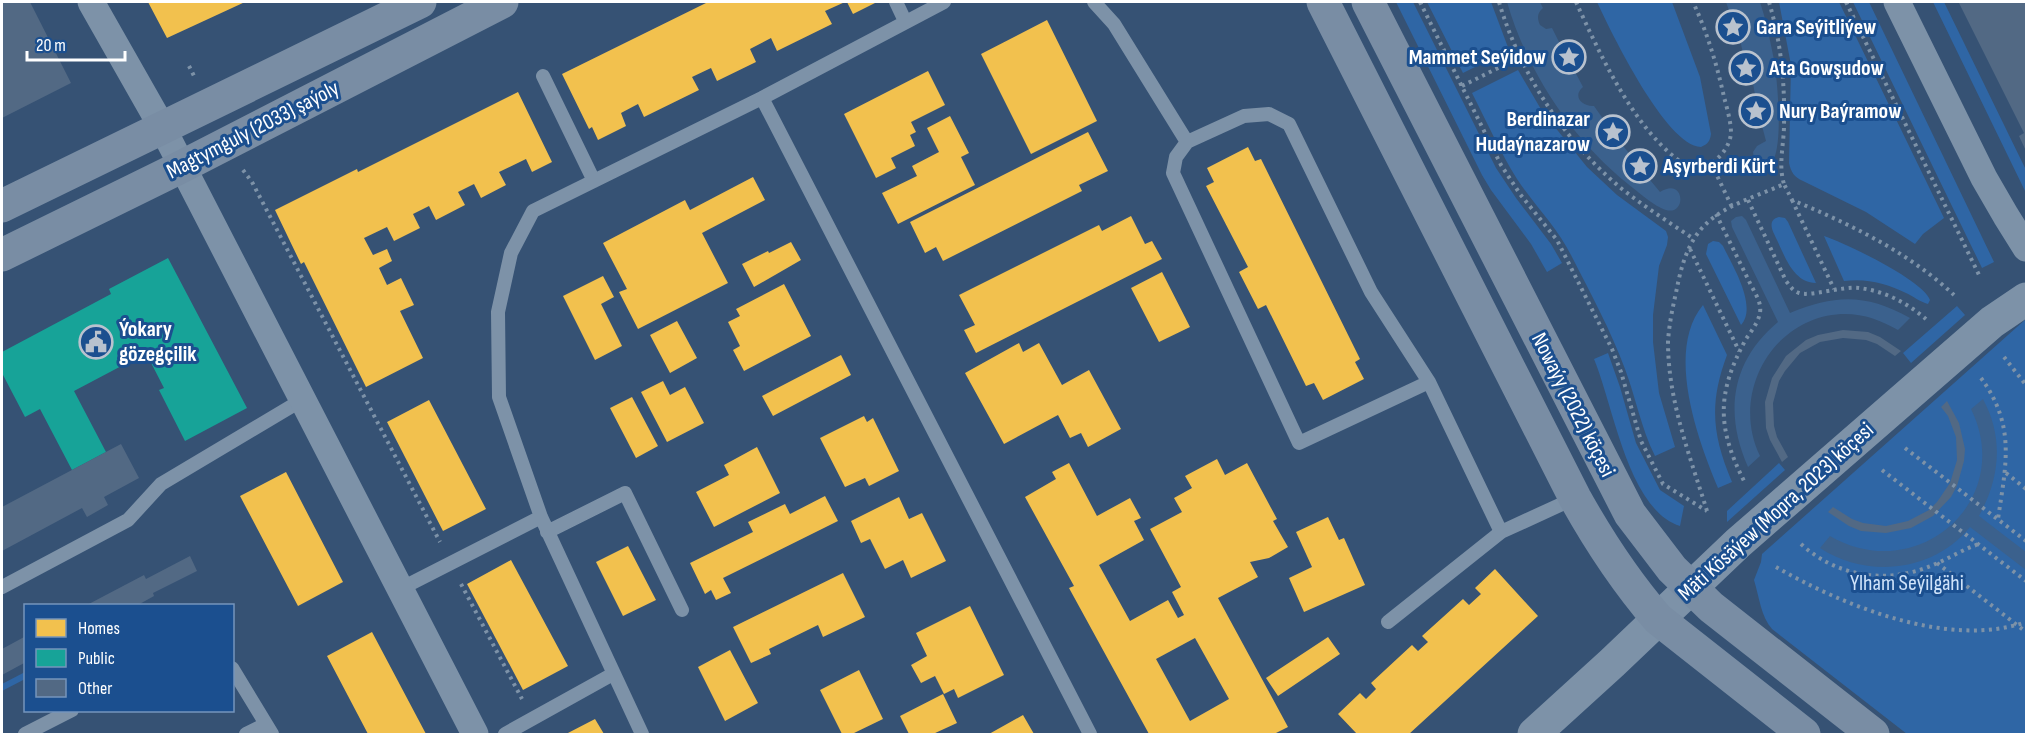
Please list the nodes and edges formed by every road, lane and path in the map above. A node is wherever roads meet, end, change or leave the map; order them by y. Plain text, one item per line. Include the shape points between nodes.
1 (91, 2) edge
2 (420, 2) edge
3 (502, 2) edge
4 (896, 2) edge
5 (944, 2) edge
6 (1094, 2) edge
7 (1323, 2) edge
8 (1368, 2) edge
9 (1420, 2) edge
10 (1499, 2) edge
11 (1576, 2) edge
12 (1693, 2) edge
13 (1769, 2) edge
14 (1846, 2) edge
15 (1897, 2) edge
16 (905, 21) junction
17 (1520, 57) junction
18 (543, 76) dead end
19 (1462, 86) junction
20 (762, 98) junction
21 (162, 127) junction
22 (1187, 142) junction
23 (237, 162) dead end
24 (1711, 163) junction
25 (181, 167) junction
26 (594, 181) junction
27 (1784, 184) junction
28 (1748, 200) junction
29 (1792, 200) junction
30 (2, 206) edge
31 (1732, 207) junction
32 (1716, 214) junction
33 (1694, 238) junction
34 (2026, 248) edge
35 (1690, 249) junction
36 (2, 255) edge
37 (1980, 278) dead end
38 (1834, 289) junction
39 (1954, 295) dead end
40 (2026, 299) edge
41 (1926, 319) dead end
42 (1739, 352) junction
43 (2004, 357) dead end
44 (1981, 378) dead end
45 (1429, 382) junction
46 (2026, 386) edge
47 (302, 400) junction
48 (1905, 448) dead end
49 (1882, 470) dead end
50 (2005, 473) junction
51 (1745, 483) dead end
52 (2026, 489) edge
53 (1575, 498) junction
54 (541, 517) junction
55 (1998, 520) junction
56 (547, 532) junction
57 (1501, 532) junction
58 (2026, 541) edge
59 (1802, 544) dead end
60 (1979, 544) junction
61 (451, 563) junction
62 (1937, 563) junction
63 (1776, 567) dead end
64 (2026, 581) edge
65 (2, 587) edge
66 (1690, 588) junction
67 (400, 590) junction
68 (682, 610) dead end
69 (1658, 619) junction
70 (1388, 622) dead end
71 (2026, 622) edge
72 (2018, 625) junction
73 (2026, 632) edge
74 (234, 671) edge
75 (613, 674) junction
76 (70, 712) edge
77 (532, 719) junction
78 (269, 729) edge
79 (25, 735) edge
80 (246, 735) edge
81 (475, 735) edge
82 (505, 735) edge
83 (642, 735) edge
84 (1090, 735) edge
85 (1534, 735) edge
86 (1803, 735) edge
87 (1873, 735) edge

1 - 21 street
2 - 21 main road, Magtymguly (2033) şaýoly
3 - 25 main road, Magtymguly (2033) şaýoly
4 - 16 lane
5 - 16 lane
6 - 22 lane via 1114,24
7 - 53 main road, Nowaýy (2022) köçesi
8 - 66 main road, Nowaýy (2022) köçesi via 1630,514
9 - 19 path
10 - 17 path
11 - 24 path via 1614,78 1650,131 1678,160 1694,166
12 - 24 path via 1718,72 1731,135 1725,152
13 - 27 path via 1782,63
14 - 37 path
15 - 34 street via 1984,178
16 - 20 lane
17 - 19 path
17 - 33 path via 1552,112 1593,162 1636,200
18 - 26 lane
19 - 35 path via 1510,179 1557,240 1607,339 1641,441 1663,484 1707,511 1680,424 1669,365 1671,315
20 - 26 lane
20 - 84 lane
21 - 25 street
21 - 30 main road, Magtymguly (2033) şaýoly
22 - 45 lane via 1244,116 1269,114 1289,124 1371,292
22 - 45 lane via 1176,157 1173,173 1299,443
23 - 61 path via 252,182
24 - 31 path
25 - 36 main road, Magtymguly (2033) şaýoly
25 - 47 street
26 - 54 lane via 533,211 511,253 498,312 499,397
27 - 28 path
27 - 29 path
28 - 31 path
28 - 38 path via 1793,290 1808,294
29 - 38 path
29 - 39 path via 1881,242
31 - 32 path
32 - 33 path
32 - 42 path via 1760,305 1756,324
33 - 35 path
35 - 42 path
38 - 41 path via 1861,288 1888,296
40 - 66 street, Mäti Kösäýew (Mopra, 2023) köçesi via 1992,322
42 - 51 path via 1729,377 1724,420 1731,455
43 - 46 path
44 - 50 path via 2002,416 2007,451
45 - 57 lane
47 - 65 lane via 161,484 128,520
47 - 67 street
48 - 55 path
49 - 60 path
50 - 52 path
50 - 55 path
53 - 57 lane
53 - 69 main road, Nowaýy (2022) köçesi via 1598,540
54 - 56 lane
54 - 61 lane
55 - 58 path
56 - 68 lane via 625,492
56 - 75 lane
57 - 70 lane
59 - 62 path via 1832,566 1860,574 1912,572
60 - 62 path
60 - 64 path
61 - 67 lane
61 - 77 path
62 - 72 path
63 - 72 path via 1832,596 1903,621 1966,631
66 - 69 street, Mäti Kösäýew (Mopra, 2023) köçesi
66 - 87 main road, Nowaýy (2022) köçesi
67 - 81 street
69 - 85 street, Mäti Kösäýew (Mopra, 2023) köçesi
69 - 86 main road, Nowaýy (2022) köçesi
71 - 72 path
72 - 73 path
74 - 78 lane
75 - 77 lane
75 - 83 lane
76 - 79 lane
77 - 82 lane
78 - 80 lane

